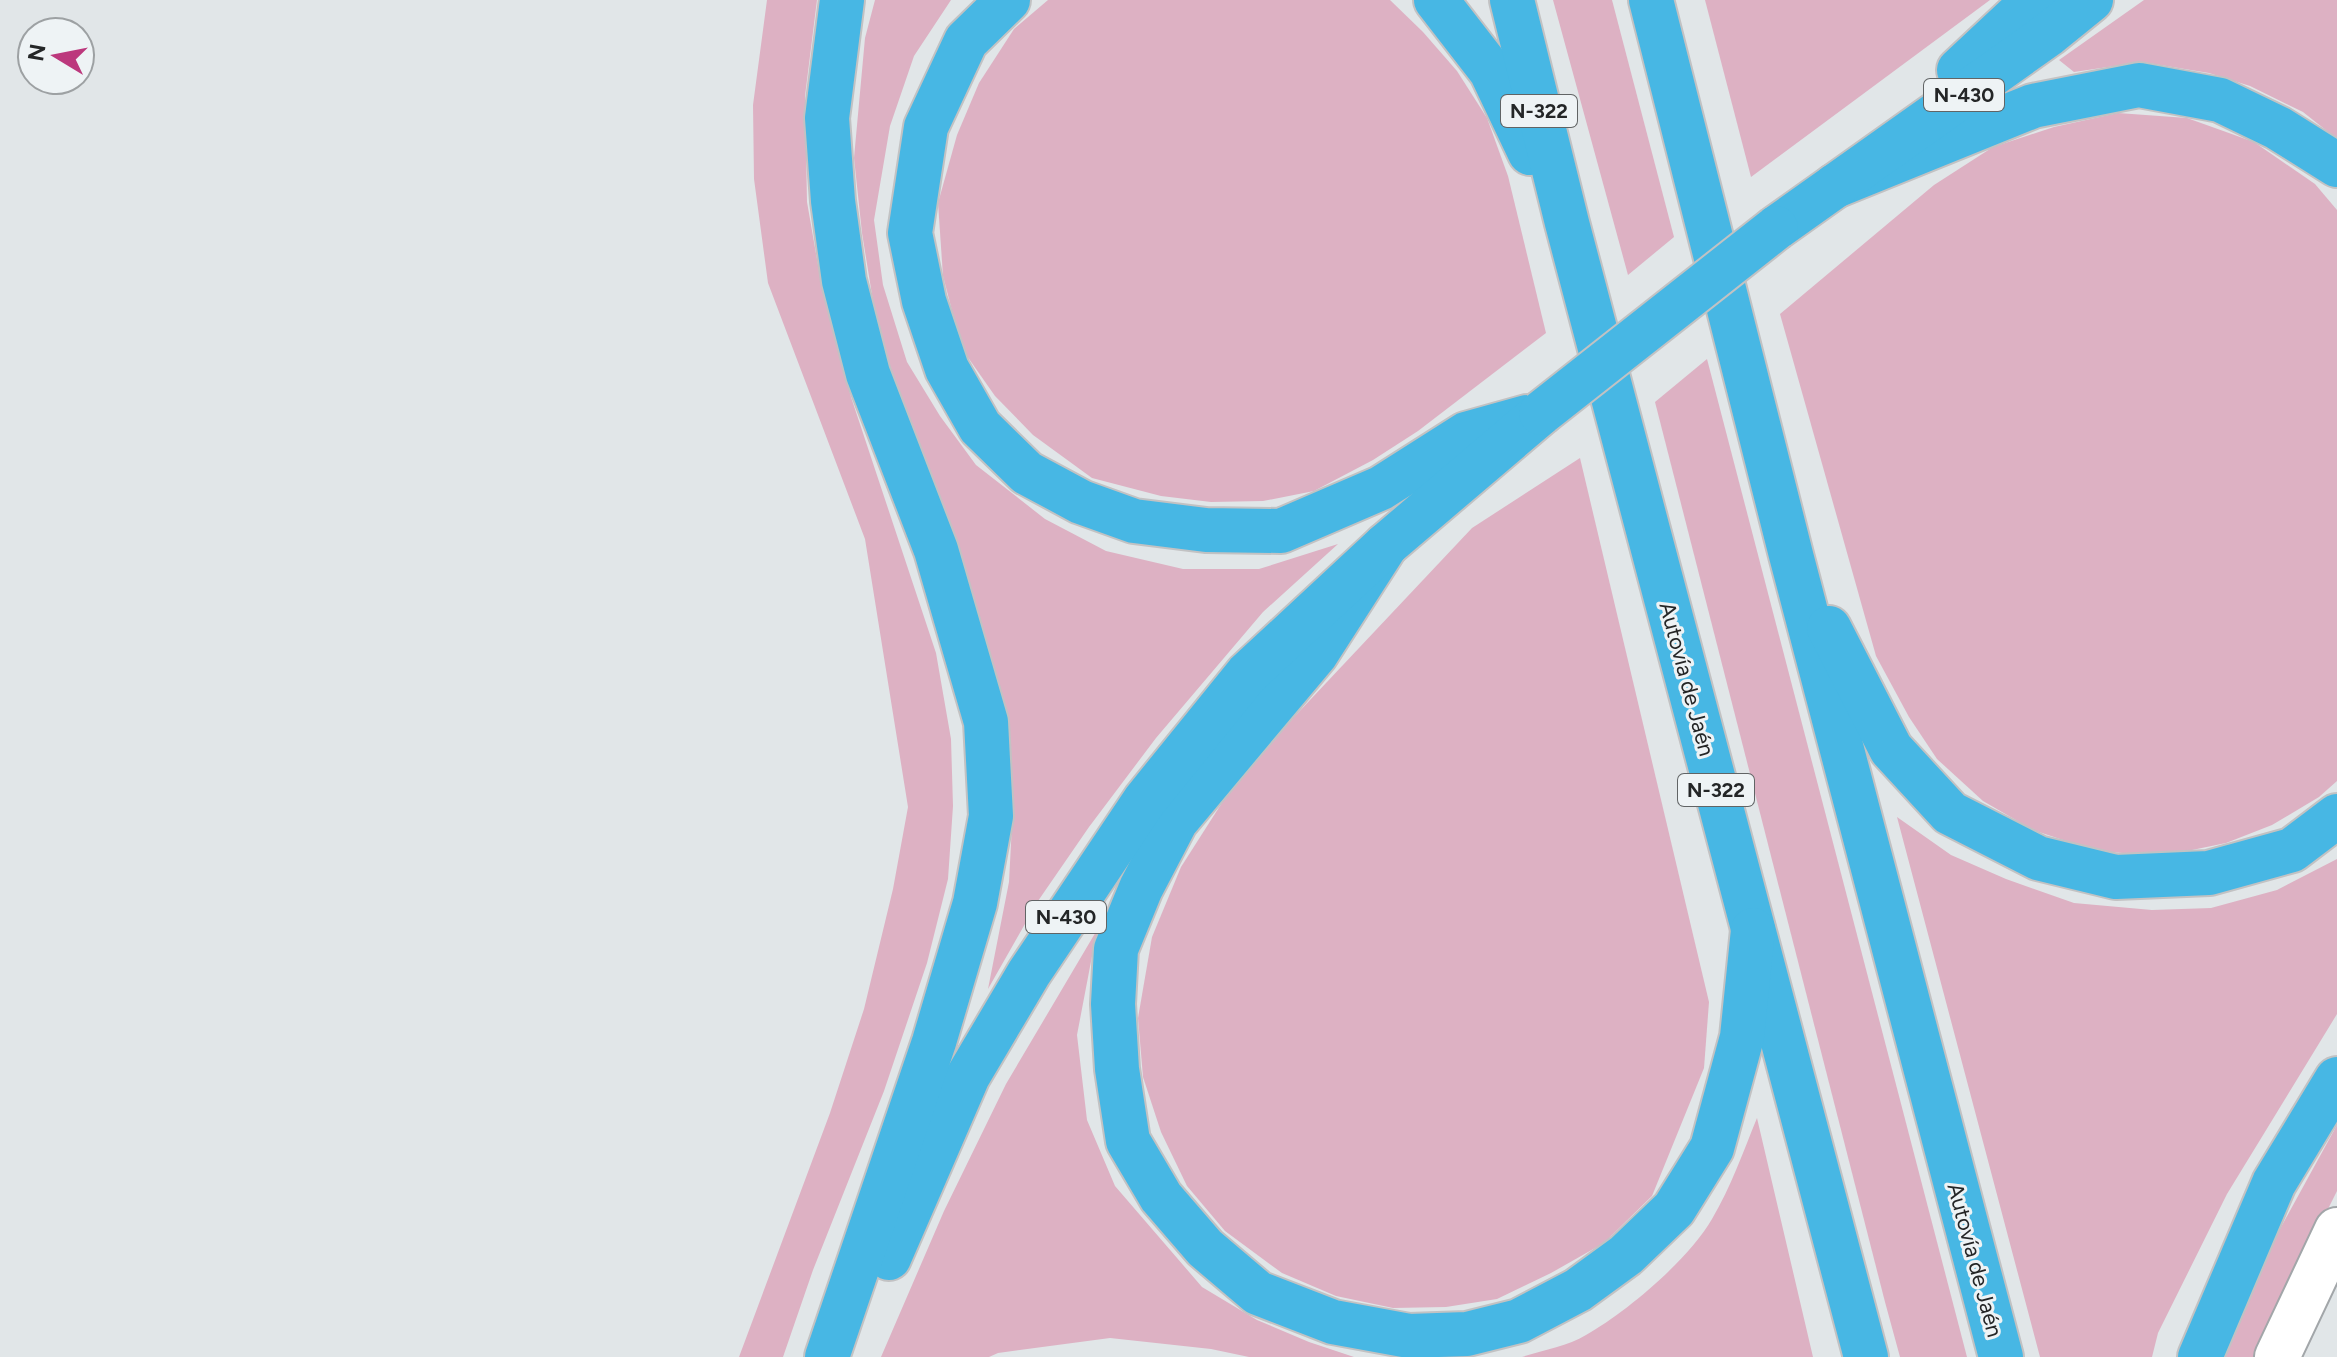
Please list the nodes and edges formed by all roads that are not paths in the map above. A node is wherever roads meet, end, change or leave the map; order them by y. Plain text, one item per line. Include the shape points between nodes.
1 (842, 0) edge
2 (1008, 0) edge
3 (1436, 0) edge
4 (1512, 0) edge
5 (1651, 0) edge
6 (2034, 0) edge
7 (2091, 0) edge
8 (2337, 165) edge
9 (1835, 186) junction
10 (1567, 223) junction
11 (1541, 413) junction
12 (1386, 545) junction
13 (1791, 555) junction
14 (2337, 816) edge
15 (1753, 930) junction
16 (2337, 1079) edge
17 (2337, 1230) edge
18 (827, 1357) edge
19 (848, 1357) edge
20 (1866, 1357) edge
21 (2001, 1357) edge
22 (2200, 1357) edge
23 (2277, 1357) edge

1 - 18 highway via 827,118 844,281 868,374 936,550 986,722 991,816 975,903 934,1042
2 - 11 highway via 966,41 926,127 910,233 924,301 947,369 980,427 1027,473 1081,502 1134,521 1206,530 1281,531 1381,488 1466,434
3 - 10 highway via 1491,71
4 - 10 highway, Autovía de Jaén / N-322
5 - 13 highway, Autovía de Jaén
6 - 9 highway
7 - 9 highway, N-430
8 - 9 highway via 2220,100 2139,85 2033,106
9 - 11 highway, N-430, bridge
10 - 15 highway, Autovía de Jaén / N-322
11 - 12 highway, N-430
12 - 15 highway via 1316,654 1176,821 1116,949 1117,1069 1128,1141 1161,1197 1205,1248 1258,1293 1333,1322 1409,1336 1467,1334 1519,1321 1578,1290 1626,1255 1674,1209 1712,1148 1742,1037
12 - 19 highway, N-430 via 1247,674 1145,800 1037,961 968,1076
13 - 14 highway via 1891,749 1950,813 2038,858 2116,877 2209,873 2292,850
13 - 21 highway, Autovía de Jaén
15 - 20 highway, Autovía de Jaén / N-322
16 - 22 highway via 2274,1183
17 - 23 street

